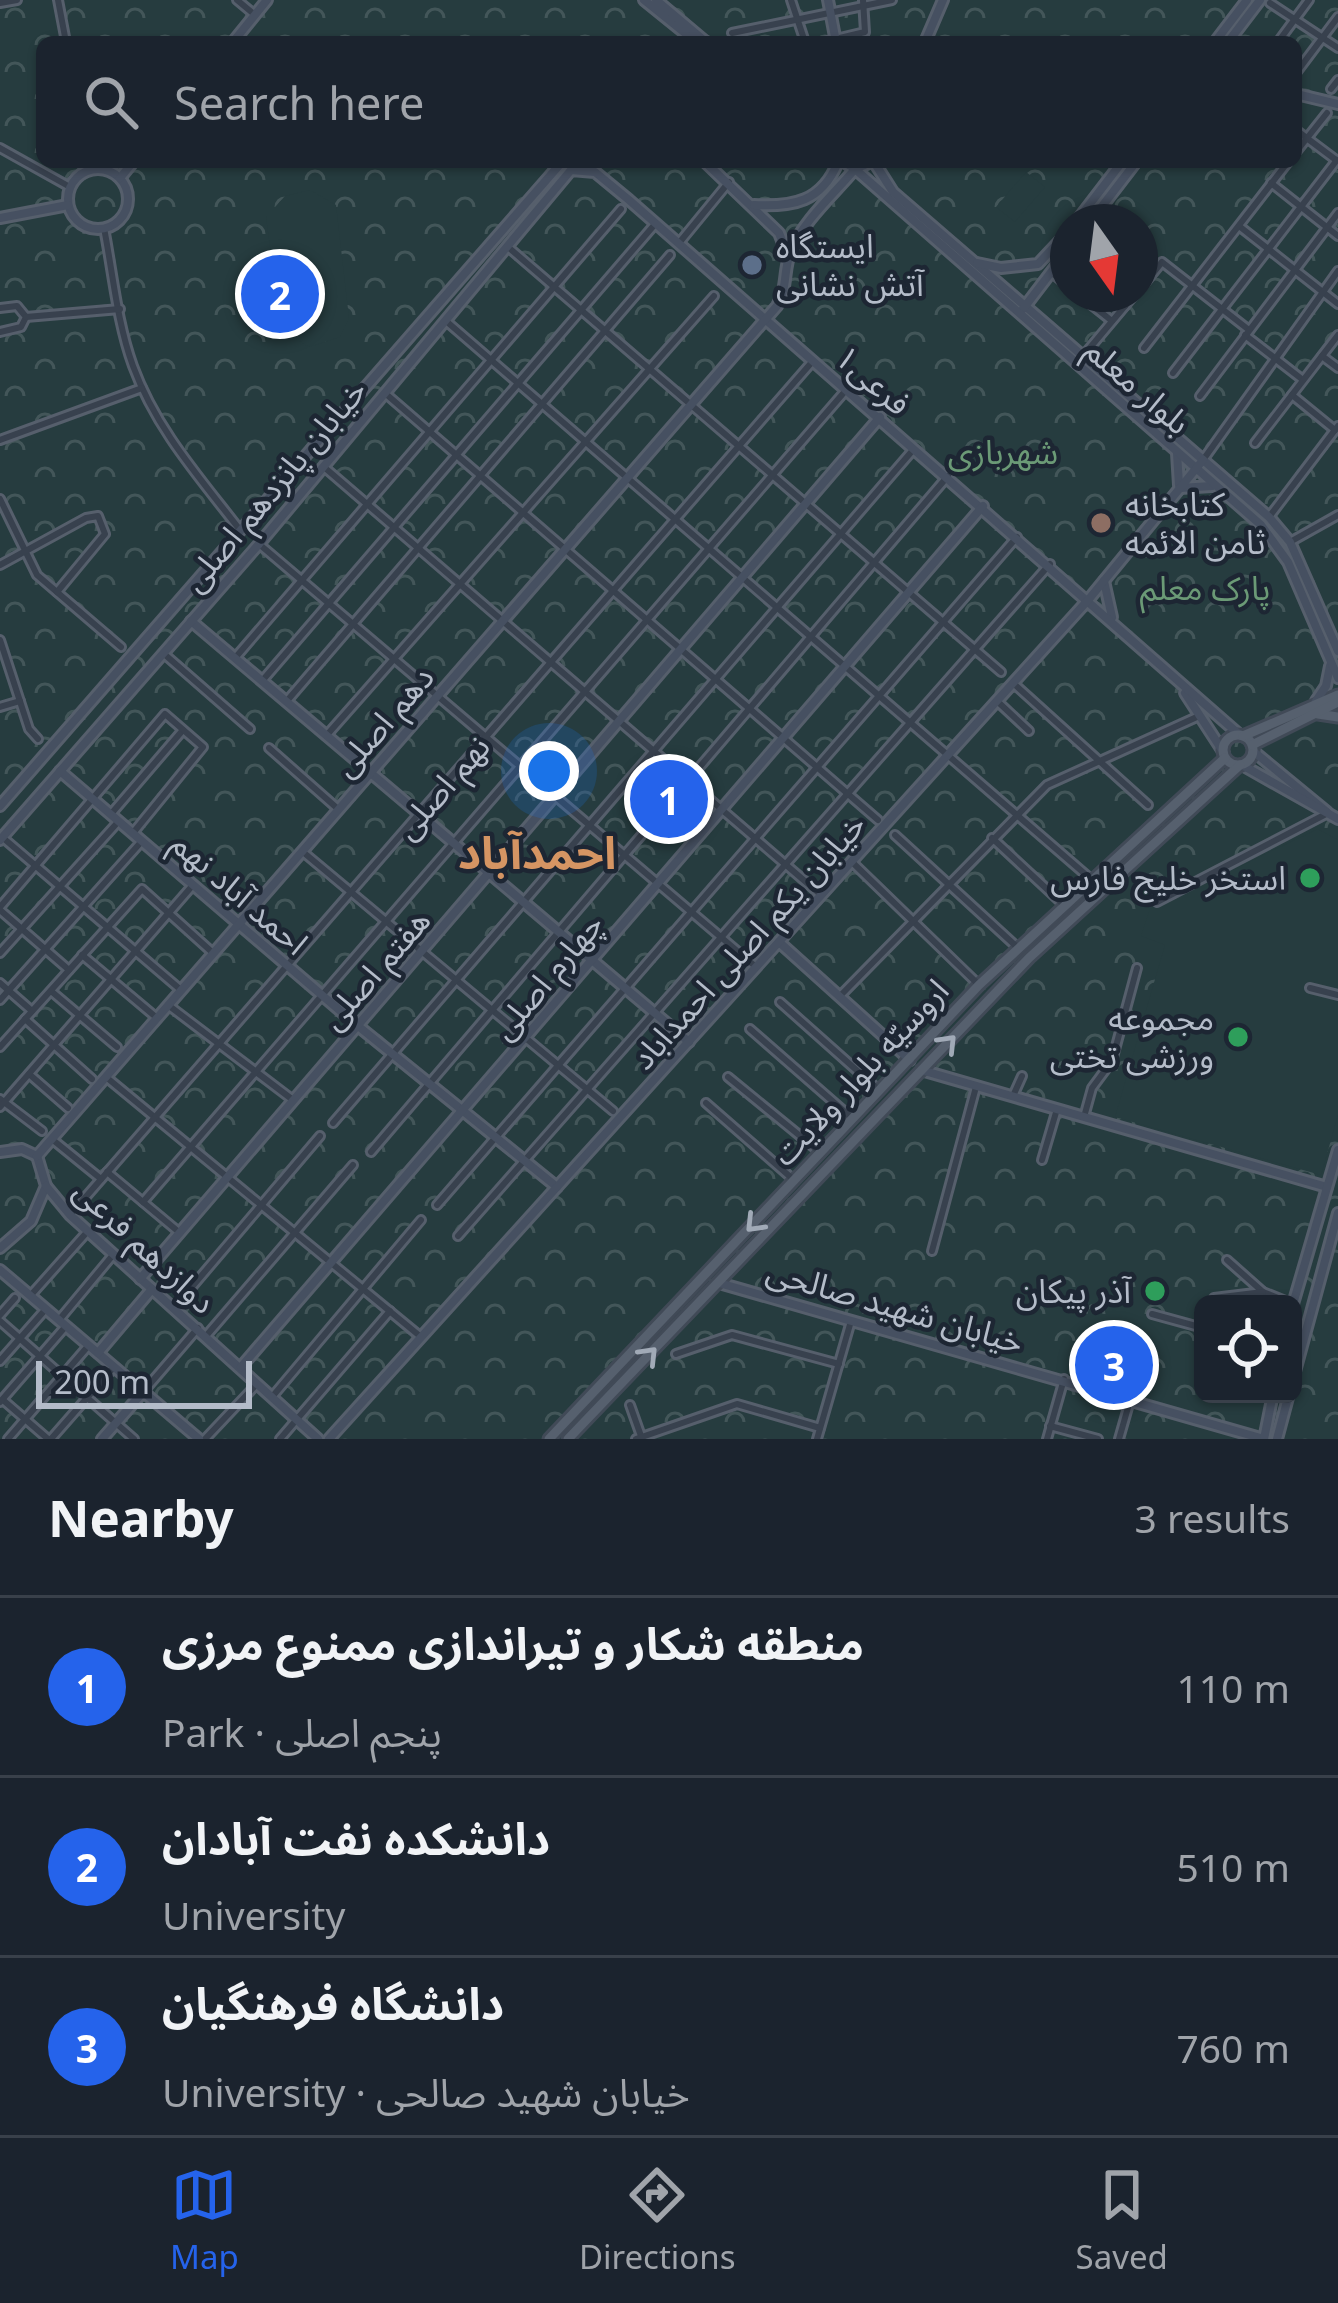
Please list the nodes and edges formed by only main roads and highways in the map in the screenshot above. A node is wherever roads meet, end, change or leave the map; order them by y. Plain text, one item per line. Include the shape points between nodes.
1 (1338, 698) edge
2 (1310, 711) junction
3 (1338, 717) edge
4 (1242, 736) junction
5 (1253, 748) junction
6 (1225, 755) junction
7 (1241, 765) junction
8 (1017, 947) junction
9 (1029, 958) junction
10 (1005, 961) junction
11 (1016, 972) junction
12 (810, 1165) junction
13 (820, 1176) junction
14 (793, 1183) junction
15 (800, 1198) junction
16 (550, 1439) edge
17 (568, 1439) edge

1 - 2 main road
2 - 3 main road
2 - 4 main road
2 - 5 main road
4 - 5 main road
4 - 6 main road, اروسیّه بلوار ولایت via 1228,740
5 - 7 main road, اروسیّه بلوار ولایت
6 - 7 main road
6 - 8 main road, اروسیّه بلوار ولایت
7 - 9 main road, اروسیّه بلوار ولایت
8 - 9 main road
8 - 10 main road, اروسیّه بلوار ولایت
9 - 11 main road, اروسیّه بلوار ولایت
10 - 11 main road
10 - 12 main road, اروسیّه بلوار ولایت
13 -> 11 main road, اروسیّه بلوار ولایت
12 - 13 main road
12 - 14 main road, اروسیّه بلوار ولایت
13 - 15 main road, اروسیّه بلوار ولایت
14 - 15 main road
14 -> 16 main road, اروسیّه بلوار ولایت
17 -> 15 main road, اروسیّه بلوار ولایت

